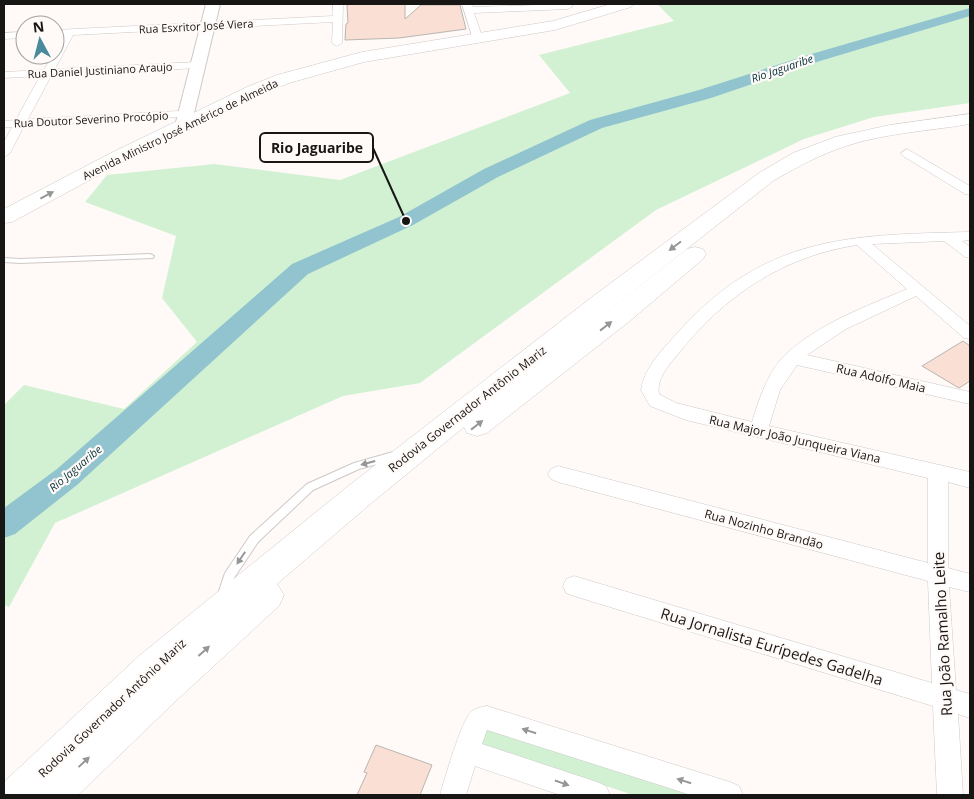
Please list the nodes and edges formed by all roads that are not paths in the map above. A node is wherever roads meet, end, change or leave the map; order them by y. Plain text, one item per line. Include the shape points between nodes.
1 (213, 4) edge
2 (338, 4) edge
3 (604, 4) edge
4 (626, 4) edge
5 (568, 6) dead end
6 (468, 7) edge
7 (338, 19) junction
8 (207, 26) junction
9 (65, 33) edge
10 (68, 33) junction
11 (477, 36) junction
12 (337, 43) dead end
13 (197, 65) junction
14 (47, 73) junction
15 (4, 75) edge
16 (182, 117) junction
17 (970, 119) edge
18 (20, 123) junction
19 (4, 124) edge
20 (970, 126) edge
21 (4, 151) edge
22 (907, 153) dead end
23 (970, 191) edge
24 (4, 202) edge
25 (4, 217) edge
26 (970, 236) edge
27 (948, 237) junction
28 (860, 241) junction
29 (970, 254) edge
30 (150, 256) dead end
31 (4, 260) edge
32 (917, 290) junction
33 (970, 334) edge
34 (792, 358) junction
35 (970, 398) edge
36 (759, 431) junction
37 (415, 450) junction
38 (938, 472) junction
39 (558, 474) dead end
40 (970, 480) edge
41 (938, 575) junction
42 (970, 583) edge
43 (574, 586) dead end
44 (215, 615) junction
45 (946, 699) junction
46 (970, 706) edge
47 (466, 751) junction
48 (19, 795) edge
49 (49, 795) edge
50 (453, 795) edge
51 (597, 795) edge
52 (730, 795) edge
53 (950, 795) edge

1 - 8 main road
2 - 7 street
3 - 11 main road, Avenida Ministro José Américo de Almeida
4 - 11 main road, Avenida Ministro José Américo de Almeida via 556,25
5 - 6 street
6 - 11 street
7 - 8 street, Rua Esxritor José Viera
7 - 12 street
8 - 10 street, Rua Esxritor José Viera
8 - 13 main road
9 - 10 street, Rua Esxritor José Viera
10 - 14 street
11 - 16 main road, Avenida Ministro José Américo de Almeida via 362,57 311,70 245,89
13 - 14 street, Rua Daniel Justiniano Araujo
13 - 16 main road
14 - 15 street, Rua Daniel Justiniano Araujo
14 - 18 street
16 - 18 street, Rua Doutor Severino Procópio
16 - 24 main road, Avenida Ministro José Américo de Almeida
25 -> 16 main road, Avenida Ministro José Américo de Almeida
17 -> 37 main road, Rodovia Governador Antônio Mariz via 863,136 826,146 783,166 609,297
18 - 19 street, Rua Doutor Severino Procópio
18 - 21 street
49 -> 20 main road, Rodovia Governador Antônio Mariz via 314,553 622,314 781,181 810,163 845,148 898,136
22 - 23 street
26 - 27 street
27 - 28 street
27 - 29 street
28 - 32 street
28 - 36 street, Rua Major João Junqueira Viana via 820,249 778,263 733,290 683,336 656,370 650,390 657,403
30 - 31 lane
32 - 33 street
32 - 34 street via 830,331
34 - 35 street, Rua Adolfo Maia
34 - 36 street via 774,385
36 - 38 street, Rua Major João Junqueira Viana
37 - 44 main road, Rodovia Governador Antônio Mariz
37 -> 44 lane via 357,466 310,487 254,540 229,576
38 - 40 street, Rua Major João Junqueira Viana
38 - 41 street, Rua João Ramalho Leite
39 - 41 street, Rua Nozinho Brandão
41 - 42 street, Rua Nozinho Brandão
41 - 45 street, Rua João Ramalho Leite
43 - 45 street, Rua Jornalista Eurípedes Gadelha
44 - 48 main road, Rodovia Governador Antônio Mariz via 153,667
45 - 46 street, Rua Jornalista Eurípedes Gadelha
45 - 53 street, Rua João Ramalho Leite
47 - 50 street
47 -> 51 street
52 -> 47 street via 487,718 480,720

